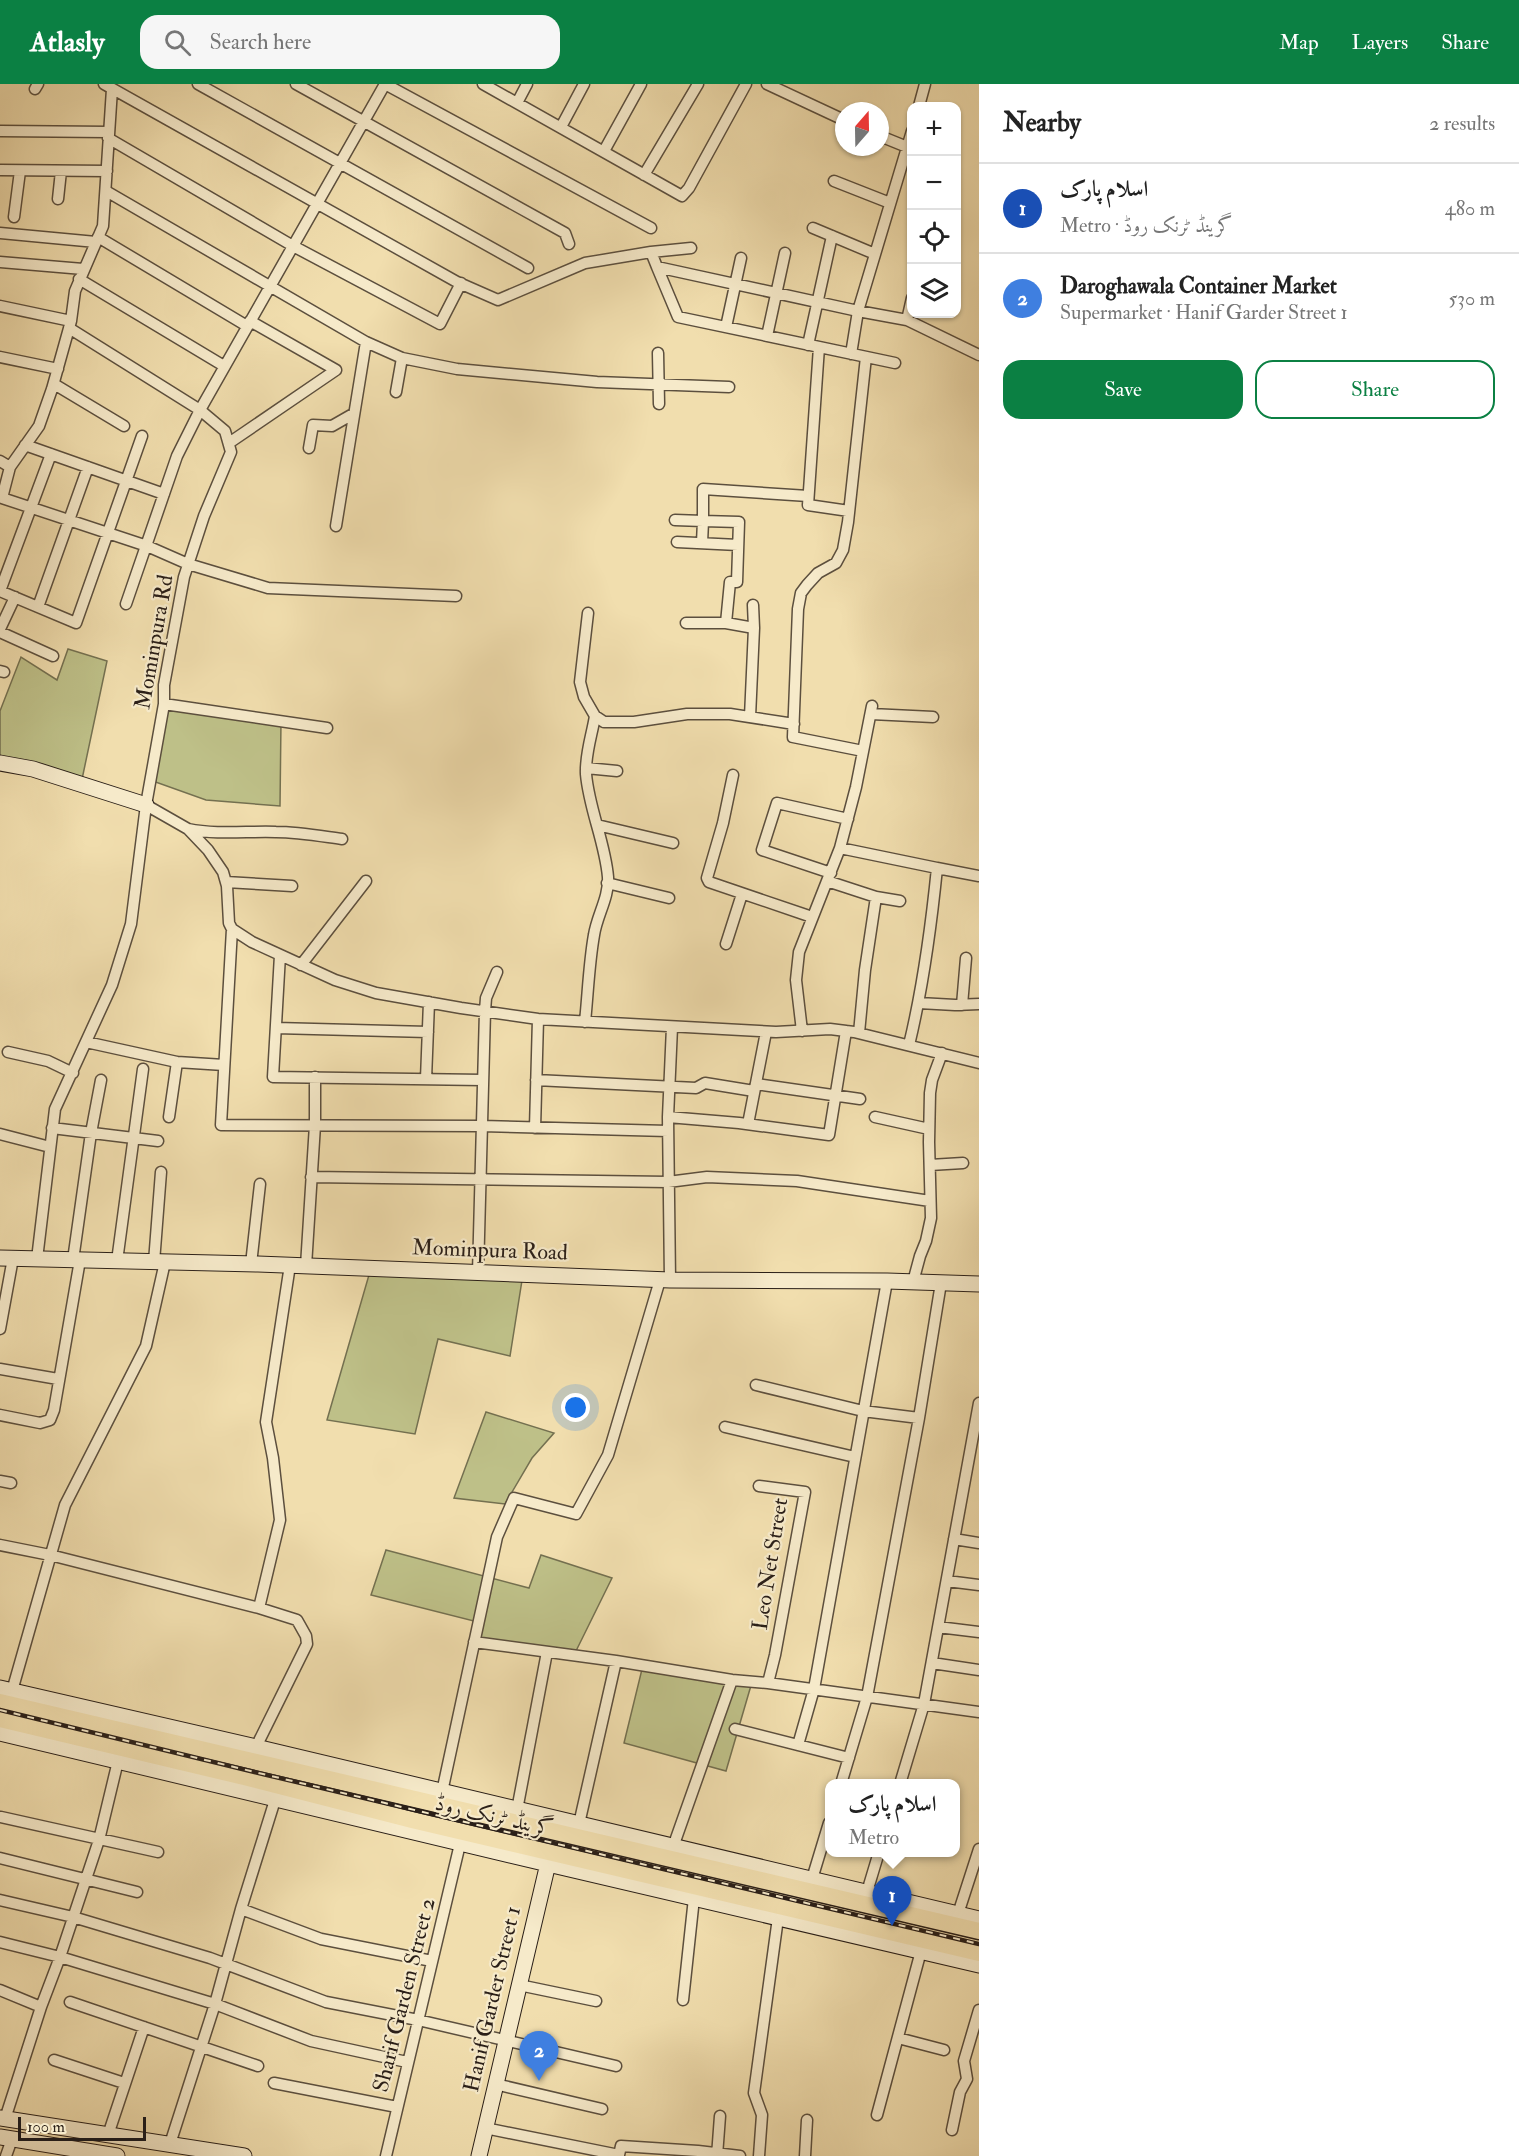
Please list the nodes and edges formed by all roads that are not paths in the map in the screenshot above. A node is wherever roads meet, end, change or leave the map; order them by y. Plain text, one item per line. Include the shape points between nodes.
1 (198, 84) edge
2 (296, 84) edge
3 (385, 84) edge
4 (483, 84) edge
5 (527, 84) edge
6 (584, 84) edge
7 (642, 84) edge
8 (698, 84) edge
9 (746, 84) edge
10 (767, 84) edge
11 (926, 84) edge
12 (108, 86) edge
13 (920, 102) edge
14 (517, 103) junction
15 (835, 116) edge
16 (364, 121) junction
17 (561, 127) junction
18 (0, 131) edge
19 (109, 135) junction
20 (889, 140) edge
21 (907, 148) edge
22 (603, 151) junction
23 (907, 155) edge
24 (340, 164) junction
25 (0, 170) edge
26 (20, 171) junction
27 (61, 171) junction
28 (107, 171) junction
29 (644, 175) junction
30 (834, 181) dead end
31 (106, 191) junction
32 (58, 199) dead end
33 (317, 203) junction
34 (890, 203) junction
35 (14, 216) dead end
36 (651, 228) dead end
37 (813, 228) dead end
38 (0, 233) edge
39 (832, 236) junction
40 (97, 239) junction
41 (569, 244) dead end
42 (293, 246) junction
43 (691, 248) dead end
44 (651, 252) junction
45 (785, 253) dead end
46 (874, 254) junction
47 (741, 258) dead end
48 (0, 262) edge
49 (657, 267) junction
50 (528, 268) dead end
51 (81, 274) junction
52 (461, 283) junction
53 (735, 283) junction
54 (270, 286) junction
55 (776, 293) junction
56 (818, 302) junction
57 (0, 306) edge
58 (858, 311) junction
59 (907, 320) joint
60 (249, 324) junction
61 (70, 325) junction
62 (726, 327) junction
63 (767, 336) junction
64 (366, 342) junction
65 (813, 346) junction
66 (658, 353) dead end
67 (851, 354) junction
68 (979, 354) edge
69 (0, 357) edge
70 (866, 357) junction
71 (402, 358) junction
72 (895, 363) dead end
73 (224, 366) junction
74 (58, 369) junction
75 (54, 384) junction
76 (658, 384) junction
77 (729, 387) dead end
78 (396, 392) dead end
79 (659, 404) dead end
80 (200, 410) junction
81 (353, 414) junction
82 (124, 426) dead end
83 (142, 436) dead end
84 (229, 443) junction
85 (24, 445) junction
86 (309, 448) dead end
87 (51, 454) junction
88 (0, 461) edge
89 (10, 467) junction
90 (88, 467) junction
91 (126, 480) junction
92 (165, 494) junction
93 (808, 496) junction
94 (1, 501) edge
95 (31, 507) junction
96 (849, 511) junction
97 (70, 520) junction
98 (675, 520) dead end
99 (703, 521) junction
100 (336, 526) dead end
101 (108, 533) junction
102 (677, 542) dead end
103 (702, 543) junction
104 (738, 545) junction
105 (147, 546) junction
106 (188, 564) junction
107 (0, 591) edge
108 (456, 596) dead end
109 (15, 597) junction
110 (126, 604) dead end
111 (753, 605) dead end
112 (38, 607) junction
113 (588, 612) dead end
114 (686, 623) dead end
115 (726, 623) junction
116 (0, 628) edge
117 (754, 628) junction
118 (53, 656) dead end
119 (164, 704) junction
120 (595, 716) junction
121 (750, 717) junction
122 (933, 717) dead end
123 (794, 724) junction
124 (327, 728) dead end
125 (863, 751) junction
126 (0, 763) edge
127 (586, 768) junction
128 (617, 771) dead end
129 (733, 775) dead end
130 (146, 805) junction
131 (848, 819) junction
132 (597, 825) junction
133 (188, 829) junction
134 (342, 839) dead end
135 (673, 843) dead end
136 (840, 848) junction
137 (937, 868) junction
138 (979, 876) edge
139 (829, 877) junction
140 (366, 881) dead end
141 (226, 882) junction
142 (607, 883) junction
143 (292, 886) dead end
144 (742, 894) junction
145 (876, 897) junction
146 (669, 898) dead end
147 (900, 901) dead end
148 (812, 917) junction
149 (232, 929) junction
150 (726, 944) dead end
151 (280, 955) junction
152 (966, 958) dead end
153 (301, 965) junction
154 (497, 972) dead end
155 (429, 1002) junction
156 (919, 1003) junction
157 (979, 1004) edge
158 (962, 1005) junction
159 (485, 1011) junction
160 (538, 1019) junction
161 (585, 1022) junction
162 (672, 1027) junction
163 (276, 1028) junction
164 (802, 1031) junction
165 (846, 1031) junction
166 (428, 1032) junction
167 (766, 1032) junction
168 (859, 1033) junction
169 (86, 1042) junction
170 (909, 1045) junction
171 (8, 1052) dead end
172 (942, 1053) junction
173 (177, 1062) junction
174 (979, 1062) edge
175 (224, 1065) junction
176 (143, 1069) dead end
177 (73, 1073) junction
178 (315, 1077) junction
179 (426, 1079) junction
180 (101, 1080) dead end
181 (483, 1080) junction
182 (536, 1080) junction
183 (670, 1085) junction
184 (755, 1088) junction
185 (836, 1095) junction
186 (860, 1099) dead end
187 (169, 1117) dead end
188 (668, 1117) junction
189 (875, 1117) dead end
190 (315, 1125) junction
191 (748, 1125) junction
192 (482, 1126) junction
193 (52, 1128) junction
194 (534, 1128) junction
195 (929, 1128) junction
196 (668, 1131) junction
197 (91, 1133) junction
198 (0, 1134) edge
199 (133, 1138) junction
200 (158, 1141) dead end
201 (50, 1147) junction
202 (963, 1163) dead end
203 (930, 1165) junction
204 (161, 1172) dead end
205 (312, 1177) junction
206 (480, 1179) junction
207 (668, 1182) junction
208 (260, 1184) dead end
209 (930, 1201) junction
210 (7, 1258) edge
211 (37, 1259) junction
212 (77, 1260) junction
213 (117, 1261) junction
214 (160, 1262) junction
215 (251, 1264) junction
216 (290, 1265) junction
217 (306, 1266) junction
218 (478, 1273) junction
219 (665, 1280) junction
220 (887, 1281) junction
221 (913, 1282) junction
222 (941, 1283) junction
223 (979, 1284) edge
224 (0, 1329) edge
225 (0, 1369) edge
226 (58, 1379) junction
227 (756, 1385) dead end
228 (979, 1403) edge
229 (863, 1411) junction
230 (0, 1415) edge
231 (919, 1418) junction
232 (725, 1427) dead end
233 (855, 1457) junction
234 (759, 1486) dead end
235 (954, 1539) junction
236 (979, 1543) edge
237 (0, 1545) edge
238 (50, 1555) junction
239 (946, 1581) junction
240 (979, 1585) edge
241 (259, 1608) junction
242 (938, 1627) junction
243 (979, 1632) edge
244 (474, 1642) junction
245 (547, 1652) junction
246 (616, 1661) junction
247 (932, 1663) junction
248 (979, 1670) edge
249 (732, 1680) junction
250 (768, 1683) junction
251 (814, 1689) junction
252 (4, 1694) edge
253 (867, 1696) junction
254 (924, 1704) junction
255 (979, 1712) edge
256 (0, 1719) edge
257 (735, 1729) dead end
258 (0, 1733) edge
259 (798, 1745) junction
260 (256, 1747) junction
261 (849, 1758) junction
262 (118, 1761) junction
263 (843, 1779) edge
264 (902, 1779) edge
265 (442, 1792) junction
266 (275, 1800) junction
267 (417, 1800) junction
268 (517, 1810) junction
269 (1, 1817) edge
270 (579, 1824) junction
271 (411, 1826) junction
272 (825, 1836) edge
273 (99, 1840) junction
274 (460, 1844) junction
275 (674, 1847) junction
276 (979, 1849) edge
277 (158, 1852) dead end
278 (878, 1857) edge
279 (0, 1858) edge
280 (549, 1858) junction
281 (812, 1879) junction
282 (84, 1880) junction
283 (137, 1892) dead end
284 (867, 1892) junction
285 (694, 1898) junction
286 (0, 1900) edge
287 (241, 1909) junction
288 (958, 1914) junction
289 (73, 1917) junction
290 (777, 1918) junction
291 (979, 1919) edge
292 (979, 1931) edge
293 (0, 1942) edge
294 (921, 1951) junction
295 (979, 1953) edge
296 (60, 1957) junction
297 (432, 1961) junction
298 (225, 1965) junction
299 (979, 1965) edge
300 (519, 1985) junction
301 (0, 1990) edge
302 (683, 2000) dead end
303 (596, 2001) dead end
304 (70, 2002) dead end
305 (215, 2004) junction
306 (41, 2007) junction
307 (979, 2010) edge
308 (418, 2020) junction
309 (144, 2027) junction
310 (898, 2038) junction
311 (506, 2041) junction
312 (202, 2045) junction
313 (974, 2047) edge
314 (944, 2050) dead end
315 (54, 2060) dead end
316 (407, 2062) junction
317 (258, 2066) dead end
318 (616, 2066) dead end
319 (124, 2083) junction
320 (274, 2083) dead end
321 (495, 2084) junction
322 (396, 2107) junction
323 (602, 2109) dead end
324 (877, 2115) dead end
325 (720, 2116) dead end
326 (3, 2119) edge
327 (807, 2120) dead end
328 (484, 2128) junction
329 (952, 2130) dead end
330 (108, 2135) junction
331 (6, 2138) edge
332 (176, 2149) edge
333 (88, 2154) edge
334 (717, 2155) edge
335 (6, 2156) edge
336 (117, 2156) edge
337 (244, 2156) edge
338 (386, 2156) edge
339 (479, 2156) edge
340 (740, 2156) edge
341 (759, 2156) edge
342 (805, 2156) edge

1 - 24 street
2 - 16 street
3 - 16 street
3 - 36 street
4 - 14 street
5 - 14 street
6 - 17 street
7 - 22 street
8 - 29 street
9 - 29 street via 682,196
10 - 15 street
11 - 13 street
12 - 19 street
12 - 33 street
14 - 17 street
16 - 24 street
16 - 41 street via 565,233
17 - 22 street
18 - 19 street
19 - 28 street
19 - 42 street
20 - 21 street
22 - 29 street
23 - 34 street
24 - 33 street
24 - 50 street
25 - 26 street
26 - 27 street
26 - 35 street
27 - 28 street
27 - 32 street
28 - 31 street
30 - 34 street
31 - 40 street via 103,226
31 - 54 street
33 - 42 street
33 - 52 street
34 - 46 street
37 - 39 street
38 - 40 street
39 - 46 street
39 - 56 street
40 - 51 street
40 - 60 street
42 - 52 street via 440,324
42 - 54 street
43 - 44 street
44 - 49 street
44 - 52 street via 585,263 498,300
45 - 55 street
46 - 58 street
47 - 53 street
48 - 51 street
49 - 53 street
49 - 62 street via 678,317
51 - 61 street
51 - 73 street
53 - 55 street
53 - 62 street
54 - 60 street
54 - 64 street
55 - 56 street
55 - 63 street
56 - 58 street
56 - 65 street
57 - 61 street
58 - 59 street
58 - 67 street
59 - 68 street
60 - 73 street
60 - 84 street via 336,370
61 - 74 street
61 - 80 street
62 - 63 street
63 - 65 street
64 - 71 street
64 - 81 street
65 - 67 street
65 - 93 street
66 - 76 street
67 - 70 street
69 - 74 street
70 - 72 street
70 - 96 street
71 - 76 street via 537,378
71 - 78 street
73 - 80 street
74 - 75 street
75 - 82 street
75 - 85 street via 39,426
76 - 77 street
76 - 79 street
80 - 84 street via 225,431
80 - 92 street via 177,456
81 - 86 street via 332,426 313,425
81 - 100 street
83 - 91 street
84 - 106 street, Mominpura Rd via 231,452
85 - 87 street
85 - 89 street
87 - 90 street
87 - 95 street
88 - 89 street
89 - 94 street
90 - 91 street
90 - 97 street
91 - 92 street
91 - 101 street
92 - 105 street
93 - 96 street via 808,505
93 - 99 street via 704,489
94 - 95 street
95 - 97 street
95 - 107 street
96 - 123 street via 843,550 836,563 818,573 801,593
97 - 101 street
97 - 112 street
98 - 99 street
99 - 103 street
99 - 104 street via 739,522
101 - 105 street
101 - 112 street via 76,623
102 - 103 street
103 - 104 street
104 - 115 street via 737,582 730,582
105 - 106 street
105 - 110 street
106 - 108 street via 268,588
106 - 119 street, Mominpura Rd via 164,685
107 - 109 street
109 - 112 street
109 - 116 street
111 - 117 street
113 - 120 street via 580,682
114 - 115 street
115 - 117 street
116 - 118 street
117 - 121 street
119 - 124 street
119 - 130 street, Mominpura Rd
120 - 121 street via 604,722 687,714
120 - 127 street
121 - 123 street
122 - 125 street via 872,710
123 - 125 street via 793,737
125 - 131 street
126 - 130 street
127 - 128 street
127 - 132 street
129 - 144 street via 707,878 713,885
130 - 133 street
130 - 169 street, Mominpura Rd via 131,924 112,985
131 - 136 street
131 - 139 street via 777,803 762,850
132 - 135 street
132 - 142 street
133 - 134 street
133 - 141 street via 208,850
136 - 137 street
136 - 139 street
137 - 138 street
137 - 156 street
139 - 145 street
139 - 148 street
140 - 153 street
141 - 143 street
141 - 149 street
142 - 146 street
142 - 161 street via 594,933
144 - 148 street
144 - 150 street
145 - 147 street
145 - 168 street
148 - 164 street via 796,965
149 - 151 street
149 - 175 street
151 - 153 street
151 - 163 street
152 - 158 street
153 - 155 street via 375,993
154 - 159 street
155 - 159 street
155 - 166 street
156 - 158 street
156 - 170 street
157 - 158 street
159 - 160 street
159 - 181 street
160 - 161 street
160 - 182 street
161 - 162 street
162 - 167 street
162 - 183 street
163 - 166 street
163 - 178 street via 273,1077
164 - 165 street
164 - 167 street
165 - 168 street
165 - 185 street
166 - 179 street
167 - 184 street
168 - 170 street
169 - 173 street
169 - 177 street, Mominpura Rd
170 - 172 street
171 - 177 street via 48,1061
172 - 174 street
172 - 195 street via 932,1080
173 - 175 street
173 - 187 street
175 - 190 street via 221,1125
176 - 199 street
177 - 193 street, Mominpura Rd via 55,1109
178 - 179 street
178 - 190 street
179 - 181 street
180 - 197 street
181 - 192 street
182 - 183 street
182 - 194 street
183 - 184 street via 696,1088 705,1083
183 - 188 street
184 - 185 street
184 - 191 street
185 - 186 street
185 - 191 street via 829,1135
188 - 191 street
188 - 196 street
189 - 195 street
190 - 192 street
190 - 205 street
192 - 194 street
192 - 206 street
193 - 197 street
193 - 201 street, Mominpura Rd
194 - 196 street
195 - 203 street
196 - 207 street
197 - 199 street
197 - 212 street
198 - 201 street
199 - 200 street
199 - 213 street
201 - 211 street, Mominpura Rd
202 - 203 street
203 - 209 street
204 - 214 street
205 - 206 street
205 - 217 street
206 - 207 street
206 - 218 street
207 - 209 street via 707,1177 797,1181
207 - 219 street
208 - 215 street
209 - 221 street via 926,1241
210 - 211 street, Mominpura Road
210 - 224 street
211 - 212 street, Mominpura Road
212 - 213 street, Mominpura Road
212 - 226 street
213 - 214 street, Mominpura Road
214 - 215 street, Mominpura Road
214 - 238 street via 146,1346 65,1505
215 - 216 street, Mominpura Road
216 - 217 street, Mominpura Road
216 - 241 street via 266,1422 280,1520
217 - 218 street, Mominpura Road
218 - 219 street, Mominpura Road
219 - 220 street, Mominpura Road
219 - 244 street via 608,1455 576,1514 514,1498 497,1537
220 - 221 street, Mominpura Road
220 - 229 street
221 - 222 street, Mominpura Road
222 - 223 street, Mominpura Road
222 - 231 street
225 - 226 street
226 - 230 street via 50,1420 40,1423
227 - 229 street
228 - 235 street
229 - 231 street
229 - 233 street
231 - 253 street
232 - 233 street
233 - 251 street
234 - 250 street, Leo Net Street via 805,1492
235 - 236 street
235 - 239 street
237 - 238 street
238 - 241 street
238 - 252 street
239 - 240 street
239 - 242 street
241 - 260 street via 297,1620 307,1644
242 - 243 street
242 - 247 street
244 - 245 street
244 - 265 street
245 - 246 street
245 - 268 street
246 - 249 street
246 - 270 street
247 - 248 street
247 - 254 street
249 - 250 street
249 - 275 street
250 - 251 street
251 - 253 street
251 - 259 street
252 - 260 street
252 - 267 main road, گرینڈ ٹرنک روڈ
253 - 254 street
253 - 261 street
254 - 255 street
254 - 264 street
256 - 271 main road, گرینڈ ٹرنک روڈ via 244,1777
257 - 259 street
258 - 262 street
259 - 261 street
260 - 265 street
261 - 263 street
262 - 266 street
262 - 273 street
265 - 268 street
266 - 271 street
266 - 287 street
267 - 271 main road
267 - 292 main road, گرینڈ ٹرنک روڈ
268 - 270 street
269 - 273 street
270 - 275 street
271 - 274 street
271 - 280 main road, گرینڈ ٹرنک روڈ
272 - 281 street
273 - 277 street
273 - 282 street
274 - 280 street
274 - 297 street, Sharif Garden Street 2
275 - 281 street
276 - 288 street
278 - 284 street
279 - 282 street
280 - 285 street
280 - 295 main road, گرینڈ ٹرنک روڈ
280 - 300 street, Hanif Garder Street 1
281 - 284 street
282 - 283 street
282 - 289 street
284 - 288 street
285 - 290 street
285 - 302 street
286 - 289 street
287 - 297 street via 321,1939
287 - 298 street
288 - 291 street
289 - 296 street
289 - 298 street
290 - 294 street
290 - 341 street via 754,2093 762,2115
293 - 296 street
294 - 299 street
294 - 310 street
296 - 305 street
296 - 306 street
297 - 308 street, Sharif Garden Street 2
298 - 305 street
298 - 308 street via 326,2002
300 - 303 street
300 - 311 street, Hanif Garder Street 1
301 - 306 street
304 - 309 street
305 - 312 street
305 - 316 street via 311,2041
306 - 326 street
307 - 313 street
308 - 311 street
308 - 316 street, Sharif Garden Street 2
309 - 312 street
309 - 319 street
310 - 314 street
310 - 324 street
311 - 318 street
311 - 321 street, Hanif Garder Street 1
312 - 317 street
312 - 332 street
313 - 329 street via 964,2061 967,2079 960,2091
315 - 319 street
316 - 322 street, Sharif Garden Street 2
319 - 330 street
320 - 322 street
321 - 323 street
321 - 328 street, Hanif Garder Street 1
322 - 338 street, Sharif Garden Street 2
325 - 334 street
326 - 330 street
327 - 342 street
328 - 334 street via 619,2155 621,2146
328 - 339 street, Hanif Garder Street 1
330 - 332 street
331 - 333 street
331 - 335 street
332 - 337 street
333 - 336 street
334 - 340 street

